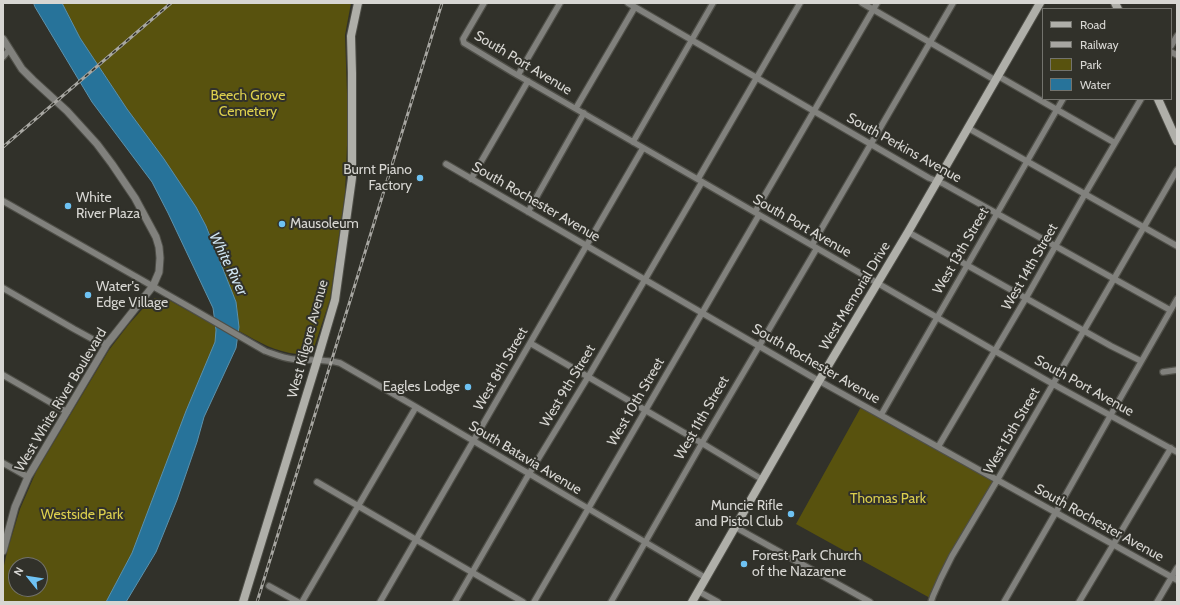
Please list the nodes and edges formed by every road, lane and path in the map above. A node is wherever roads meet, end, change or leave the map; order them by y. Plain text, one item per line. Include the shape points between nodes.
1 (358, 3) edge
2 (484, 3) edge
3 (560, 3) edge
4 (628, 3) edge
5 (713, 3) edge
6 (800, 3) edge
7 (862, 3) edge
8 (876, 3) edge
9 (953, 3) edge
10 (1040, 3) edge
11 (635, 7) junction
12 (873, 10) junction
13 (3, 39) edge
14 (692, 40) junction
15 (930, 43) junction
16 (9, 50) junction
17 (3, 57) edge
18 (518, 76) junction
19 (757, 78) junction
20 (996, 78) junction
21 (528, 81) junction
22 (1062, 100) edge
23 (1140, 100) edge
24 (1158, 100) edge
25 (576, 108) junction
26 (1057, 110) junction
27 (814, 111) junction
28 (584, 113) junction
29 (968, 128) junction
30 (633, 142) junction
31 (1177, 142) edge
32 (872, 144) junction
33 (1115, 144) junction
34 (643, 148) junction
35 (1027, 162) junction
36 (446, 164) dead end
37 (1177, 170) edge
38 (471, 179) junction
39 (700, 180) junction
40 (937, 181) junction
41 (1085, 194) junction
42 (3, 201) edge
43 (528, 212) junction
44 (996, 213) junction
45 (757, 214) junction
46 (1143, 227) junction
47 (908, 232) junction
48 (587, 246) junction
49 (1177, 246) edge
50 (815, 247) junction
51 (1056, 247) junction
52 (967, 265) junction
53 (1114, 279) junction
54 (645, 280) junction
55 (877, 283) junction
56 (153, 286) junction
57 (3, 288) edge
58 (1026, 298) junction
59 (1177, 299) edge
60 (1170, 310) junction
61 (702, 313) junction
62 (936, 317) junction
63 (1083, 331) junction
64 (530, 343) junction
65 (107, 344) junction
66 (759, 346) junction
67 (995, 351) junction
68 (317, 361) junction
69 (1141, 362) junction
70 (1177, 370) edge
71 (1163, 372) dead end
72 (3, 375) edge
73 (588, 377) junction
74 (819, 381) junction
75 (1053, 384) junction
76 (416, 407) junction
77 (646, 410) junction
78 (67, 412) junction
79 (881, 415) junction
80 (1111, 415) junction
81 (473, 441) junction
82 (702, 443) junction
83 (938, 447) junction
84 (1171, 448) junction
85 (1177, 452) edge
86 (3, 463) edge
87 (529, 474) junction
88 (28, 477) junction
89 (763, 480) junction
90 (997, 480) junction
91 (317, 482) dead end
92 (358, 506) junction
93 (588, 508) junction
94 (1056, 512) junction
95 (735, 527) junction
96 (416, 540) junction
97 (646, 542) junction
98 (1114, 544) junction
99 (3, 551) edge
100 (1177, 568) edge
101 (472, 572) junction
102 (706, 578) junction
103 (1174, 579) edge
104 (270, 586) dead end
105 (698, 591) junction
106 (243, 602) edge
107 (298, 602) edge
108 (302, 602) edge
109 (380, 602) edge
110 (455, 602) edge
111 (523, 602) edge
112 (534, 602) edge
113 (611, 602) edge
114 (692, 602) edge
115 (718, 602) edge
116 (870, 602) edge
117 (931, 602) edge
118 (1004, 602) edge
119 (1079, 602) edge
120 (1157, 602) edge

1 - 68 main road, West Kilgore Avenue via 351,36 352,178 335,300
2 - 18 street, South Port Avenue via 463,39 464,44
3 - 18 street
4 - 11 street, South Perkins Avenue
5 - 14 street
6 - 19 street, West 9th Street
7 - 12 street
8 - 12 street, West 10th Street
9 - 15 street, West 11th Street
10 - 20 main road, West Memorial Drive
11 - 14 street, South Perkins Avenue
11 - 25 street
12 - 15 street
12 - 27 street, West 10th Street
13 - 16 street, West White River Boulevard
14 - 19 street, South Perkins Avenue
14 - 30 street
15 - 20 street
15 - 32 street, West 11th Street
16 - 17 street
16 - 56 street, West White River Boulevard via 22,69 97,144 135,198 159,247 160,265
18 - 21 street, South Port Avenue
19 - 27 street, South Perkins Avenue
19 - 39 street, West 9th Street
20 - 26 street
20 - 29 main road, West Memorial Drive
21 - 25 street, South Port Avenue
21 - 38 street
22 - 26 street, West 13th Street
23 - 33 street, West 14th Street
24 - 31 main road
25 - 28 street, South Port Avenue
26 - 33 street
26 - 35 street, West 13th Street
27 - 32 street, South Perkins Avenue
27 - 45 street, West 10th Street
28 - 30 street, South Port Avenue
28 - 43 street
29 - 35 street
29 - 40 main road, West Memorial Drive
30 - 34 street, South Port Avenue
32 - 40 street, South Perkins Avenue
32 - 50 street, West 11th Street
33 - 41 street, West 14th Street
34 - 39 street, South Port Avenue
34 - 48 street, West 8th Street
35 - 41 street
35 - 44 street, West 13th Street
36 - 38 street, South Rochester Avenue
37 - 46 street, West 15th Street
38 - 43 street, South Rochester Avenue
39 - 45 street, South Port Avenue
39 - 54 street, West 9th Street
40 - 44 street, South Perkins Avenue
40 - 47 main road, West Memorial Drive
41 - 46 street
41 - 51 street, West 14th Street
42 - 56 street
43 - 48 street, South Rochester Avenue
44 - 51 street, South Perkins Avenue
44 - 52 street, West 13th Street
45 - 50 street, South Port Avenue
45 - 61 street, West 10th Street
46 - 49 street
46 - 53 street, West 15th Street
47 - 52 street
47 - 55 main road, West Memorial Drive
48 - 54 street, South Rochester Avenue
48 - 64 street, West 8th Street
50 - 55 street, South Port Avenue
50 - 66 street, West 11th Street
51 - 53 street, South Perkins Avenue
51 - 58 street, West 14th Street
52 - 58 street
52 - 62 street, West 13th Street
53 - 60 street, South Perkins Avenue
53 - 63 street, West 15th Street
54 - 61 street, South Rochester Avenue
54 - 73 street, West 9th Street
55 - 62 street, South Port Avenue
55 - 74 main road, West Memorial Drive
56 - 65 street, West White River Boulevard
56 - 68 street via 277,356
57 - 65 street via 96,341
58 - 63 street
58 - 67 street, West 14th Street
59 - 60 street
60 - 69 street
61 - 66 street, South Rochester Avenue
61 - 77 street, West 10th Street
62 - 67 street, South Port Avenue
62 - 79 street, West 13th Street
63 - 69 street
63 - 75 street, West 15th Street
64 - 73 street
64 - 81 street, West 8th Street
65 - 78 street, West White River Boulevard
66 - 74 street, South Rochester Avenue
66 - 82 street, West 11th Street
67 - 75 street, South Port Avenue
67 - 83 street, West 14th Street
68 - 76 street, South Batavia Avenue via 340,363
68 - 106 main road, West Kilgore Avenue
69 - 80 street
70 - 71 street
72 - 78 street
73 - 77 street
73 - 87 street, West 9th Street
74 - 79 street, South Rochester Avenue
74 - 89 main road, West Memorial Drive
75 - 80 street, South Port Avenue
75 - 90 street, West 15th Street
76 - 81 street, South Batavia Avenue
76 - 92 street
77 - 82 street
77 - 93 street, West 10th Street
78 - 88 street, West White River Boulevard
79 - 83 street, South Rochester Avenue
80 - 84 street, South Port Avenue
80 - 94 street
81 - 87 street, South Batavia Avenue
81 - 96 street, West 8th Street
82 - 89 street
82 - 97 street, West 11th Street
83 - 90 street, South Rochester Avenue
84 - 85 street, South Port Avenue
84 - 98 street
86 - 88 street
87 - 93 street, South Batavia Avenue
87 - 101 street, West 9th Street
88 - 99 street, West White River Boulevard via 15,507
89 - 95 main road, West Memorial Drive
90 - 94 street, South Rochester Avenue
90 - 117 street, West 15th Street via 949,563
91 - 92 street
92 - 96 street
92 - 108 street
93 - 97 street, South Batavia Avenue
93 - 112 street, West 10th Street
94 - 98 street, South Rochester Avenue
94 - 118 street
95 - 102 main road, West Memorial Drive
95 - 116 street
96 - 101 street
96 - 109 street, West 8th Street
97 - 102 street, South Batavia Avenue
97 - 113 street, West 11th Street
98 - 103 street, South Rochester Avenue
98 - 119 street
100 - 103 street
101 - 110 street, West 9th Street
101 - 111 street
102 - 105 main road, West Memorial Drive
103 - 120 street
104 - 107 street
105 - 114 main road, West Memorial Drive
105 - 115 street

